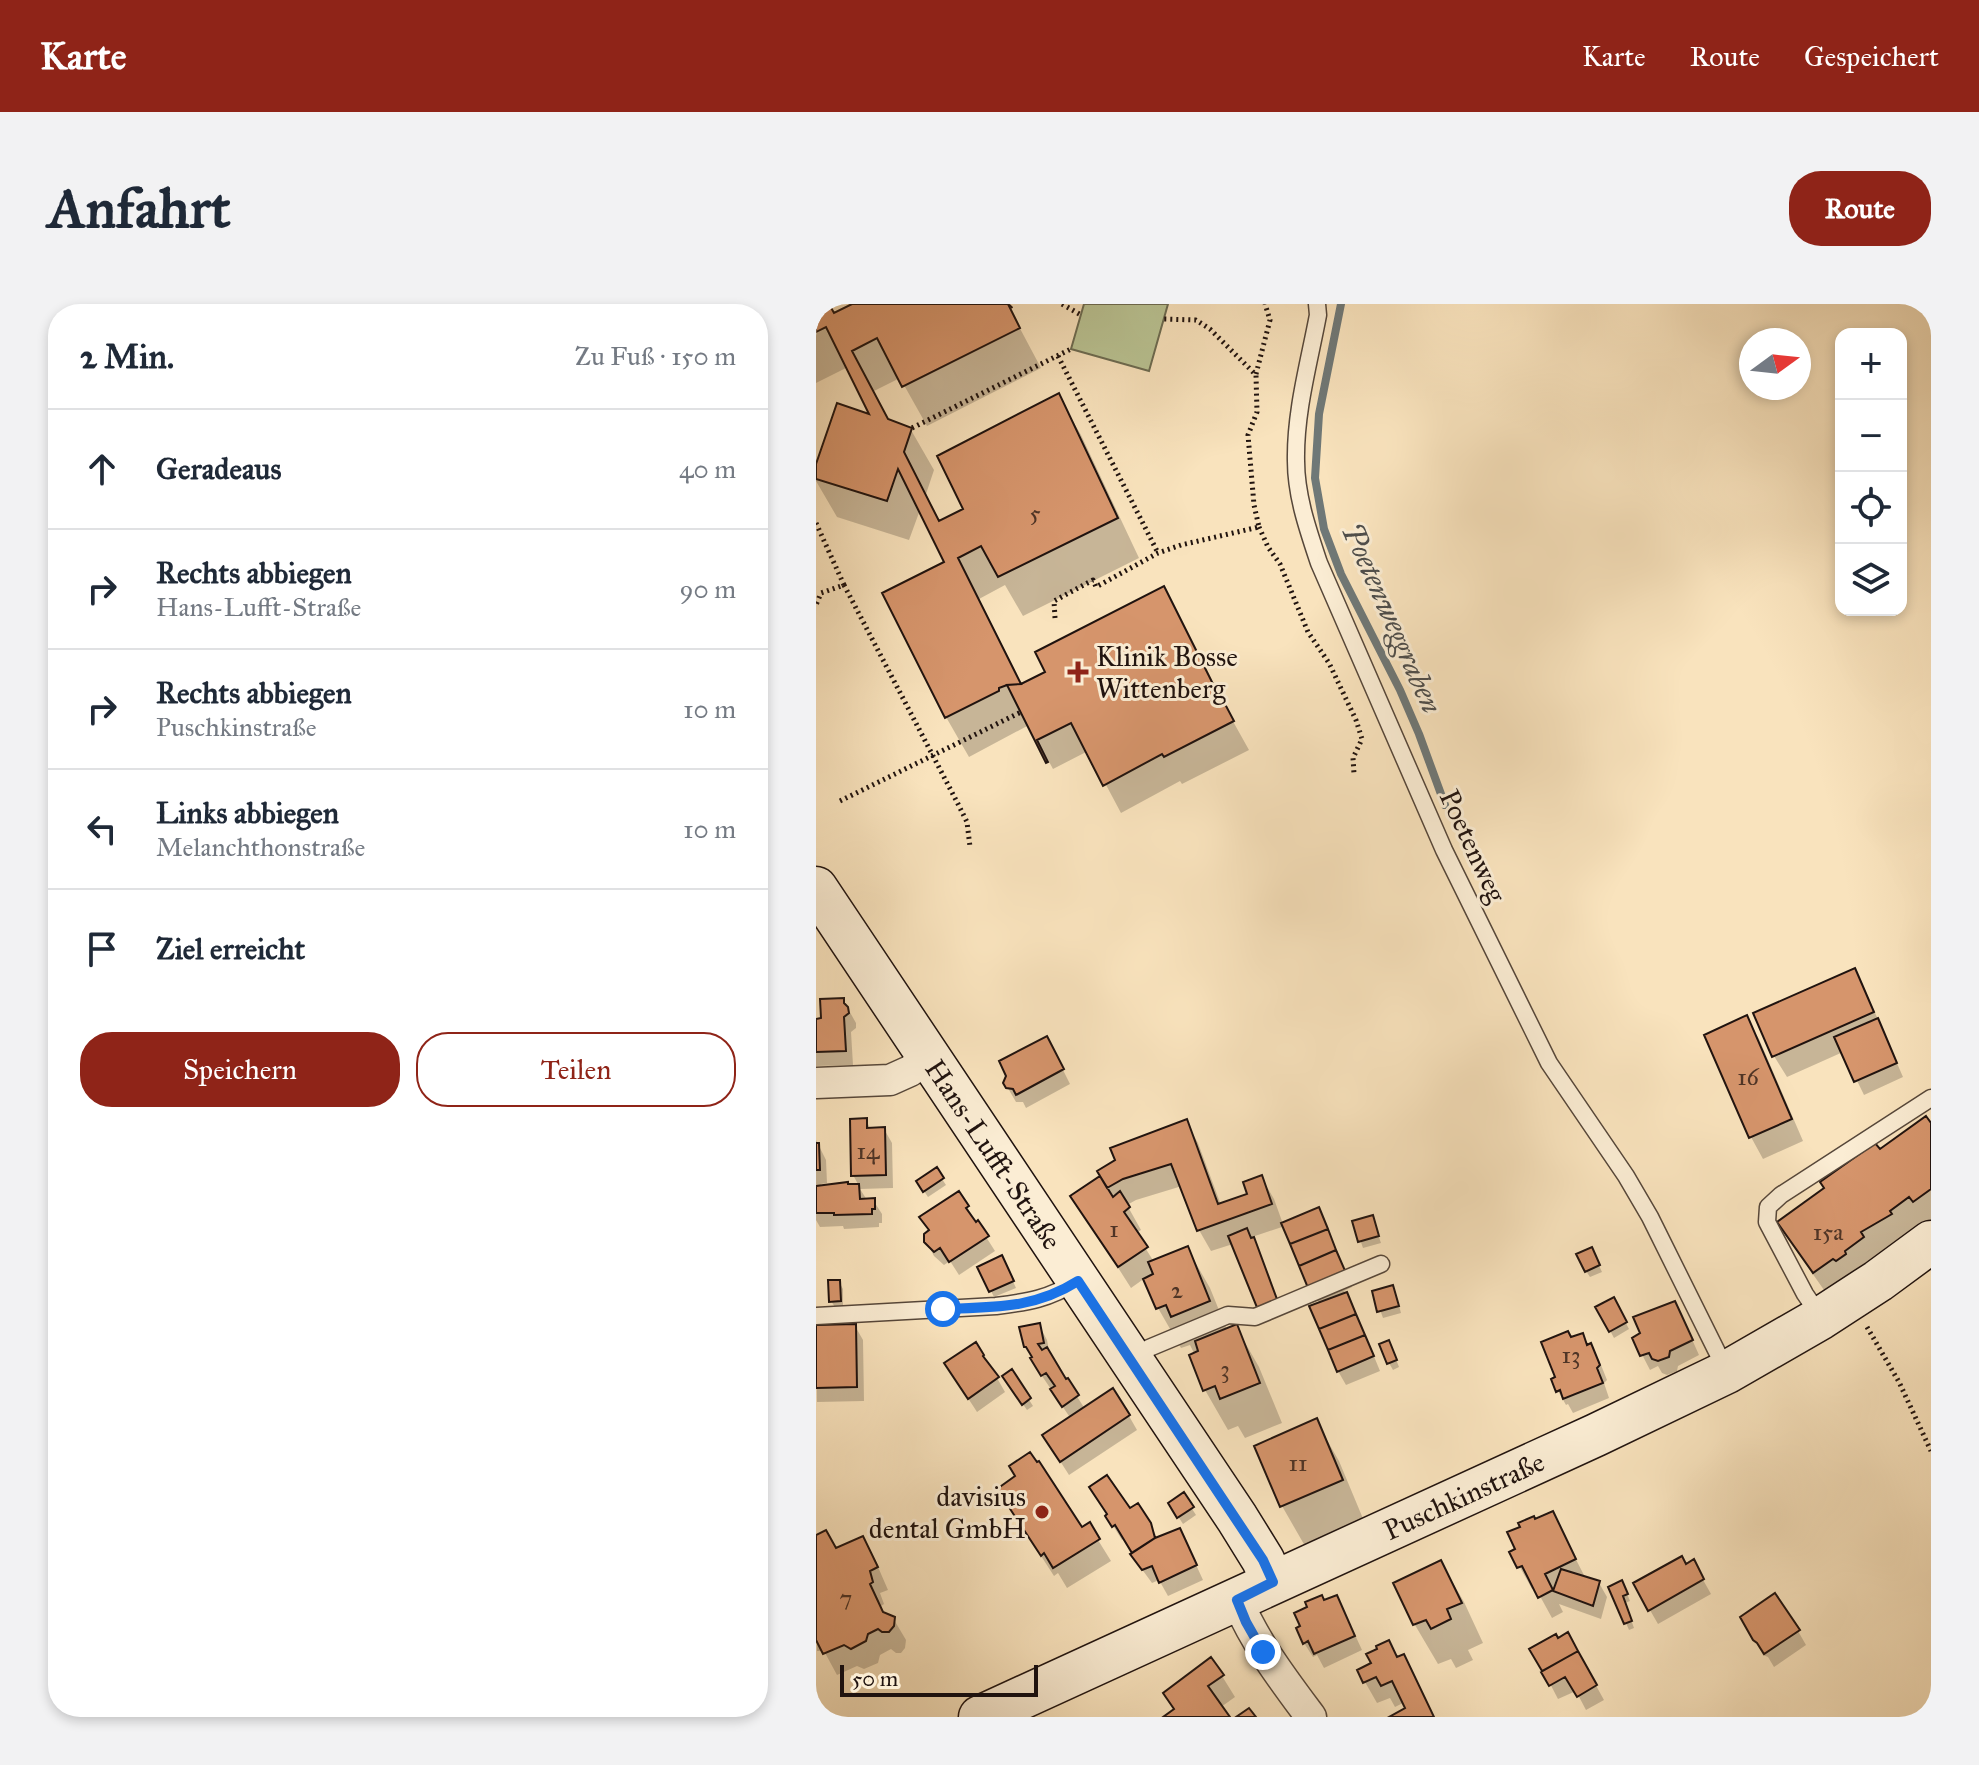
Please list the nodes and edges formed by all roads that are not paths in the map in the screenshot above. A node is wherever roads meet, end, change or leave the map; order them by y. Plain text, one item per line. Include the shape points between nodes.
1 (1317, 304) edge
2 (816, 888) edge
3 (929, 1058) junction
4 (816, 1083) edge
5 (1931, 1098) edge
6 (1931, 1242) edge
7 (1381, 1264) dead end
8 (1078, 1281) junction
9 (1835, 1308) junction
10 (816, 1316) edge
11 (1131, 1360) junction
12 (1727, 1372) junction
13 (1255, 1591) junction
14 (980, 1717) edge
15 (1311, 1717) edge

1 - 12 lane, Poetenweg via 1295,463 1302,514 1319,563 1444,850 1549,1063 1650,1217
2 - 3 main road, Hans-Lufft-Straße
3 - 4 street via 890,1080
3 - 8 main road, Hans-Lufft-Straße
5 - 9 lane via 1768,1207 1767,1222 1805,1294
6 - 9 main road, Puschkinstraße
7 - 11 lane via 1255,1317 1228,1315
8 - 10 lane via 1049,1297 1018,1304
8 - 11 main road, Hans-Lufft-Straße
9 - 12 main road, Puschkinstraße
11 - 13 main road, Hans-Lufft-Straße via 1263,1560
12 - 13 main road, Puschkinstraße
13 - 14 main road, Puschkinstraße
13 - 15 street via 1246,1622

